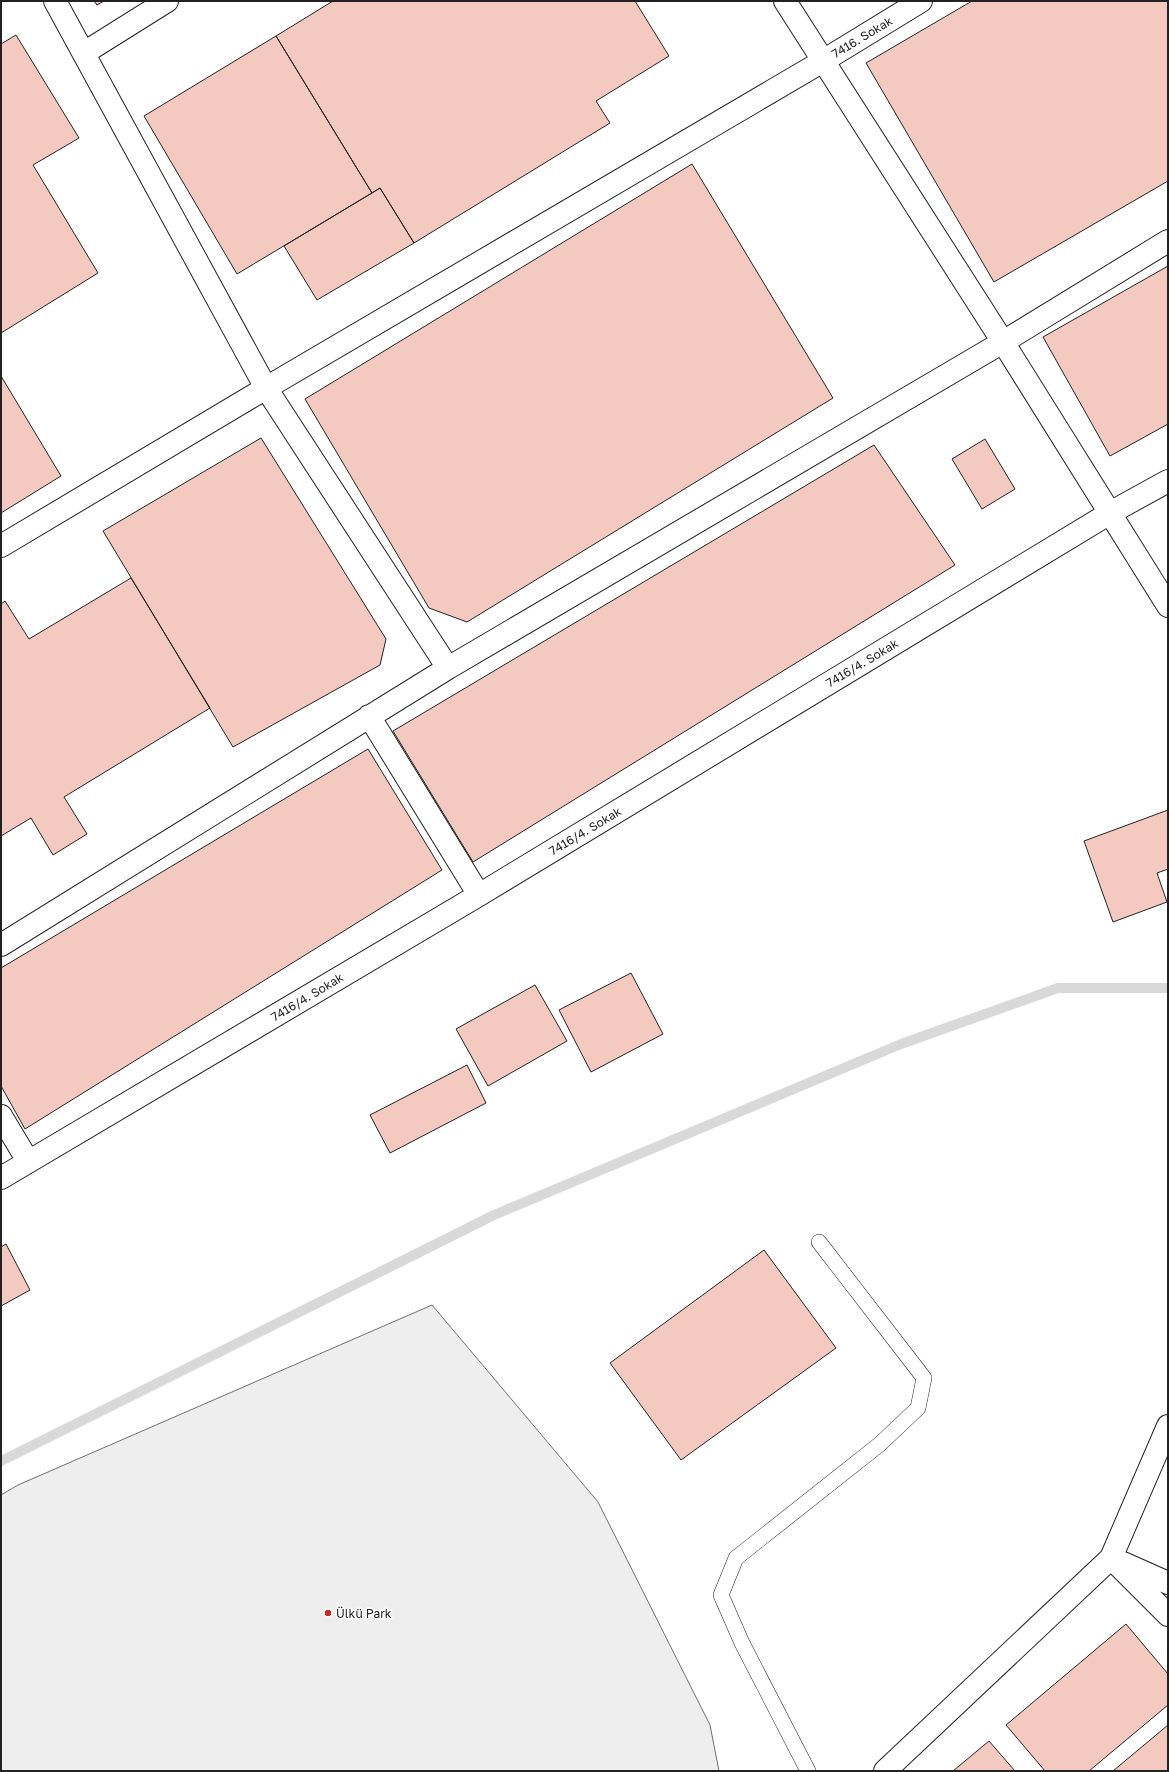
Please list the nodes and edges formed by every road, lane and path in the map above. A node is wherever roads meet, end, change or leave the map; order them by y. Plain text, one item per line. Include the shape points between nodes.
1 (55, 1) edge
2 (167, 1) edge
3 (785, 1) edge
4 (921, 1) edge
5 (84, 53) junction
6 (823, 61) junction
7 (1168, 241) edge
8 (1003, 342) junction
9 (266, 388) junction
10 (1168, 481) edge
11 (1110, 513) junction
12 (1, 546) edge
13 (1168, 606) edge
14 (448, 668) junction
15 (369, 716) junction
16 (479, 895) junction
17 (1, 945) edge
18 (1, 1116) edge
19 (28, 1161) junction
20 (1, 1178) edge
21 (819, 1242) dead end
22 (1168, 1426) edge
23 (1111, 1558) junction
24 (1168, 1583) edge
25 (1168, 1615) edge
26 (808, 1771) edge
27 (885, 1771) edge

1 - 5 street
2 - 5 street
3 - 6 street
4 - 6 street, 7416. Sokak
5 - 9 street
6 - 8 street
6 - 9 street, 7416. Sokak
7 - 8 street
8 - 11 street
8 - 14 street
9 - 12 street, 7416. Sokak
9 - 14 street
10 - 11 street, 7416/4. Sokak
11 - 13 street
11 - 16 street, 7416/4. Sokak
14 - 15 street
15 - 16 street
15 - 17 street
16 - 19 street, 7416/4. Sokak
18 - 19 street
19 - 20 street, 7416/4. Sokak
21 - 26 lane via 924,1378 918,1408 880,1444 736,1558 721,1595 742,1643
22 - 23 street
23 - 24 street
23 - 25 street
23 - 27 street

